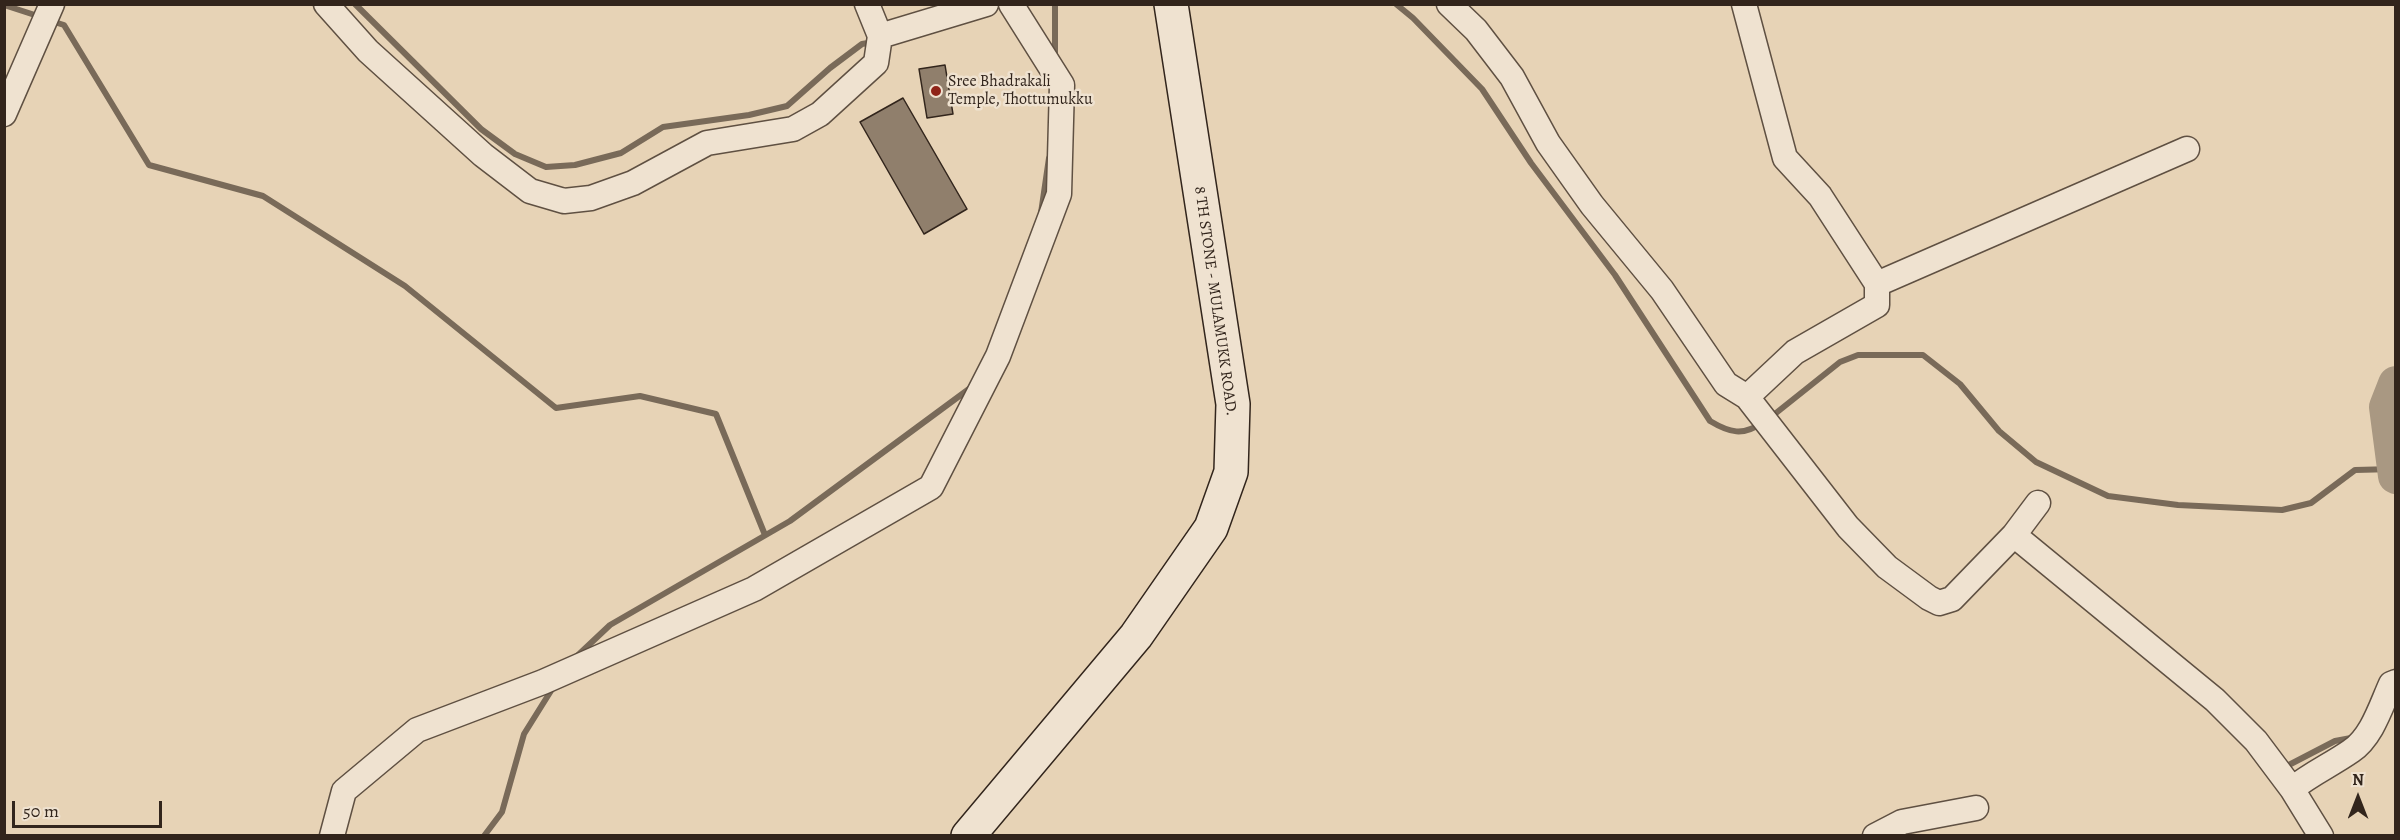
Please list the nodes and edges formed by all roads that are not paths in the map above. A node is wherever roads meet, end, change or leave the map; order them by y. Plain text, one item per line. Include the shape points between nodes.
1 (326, 4) edge
2 (867, 4) edge
3 (986, 4) edge
4 (1171, 4) edge
5 (1449, 4) edge
6 (1744, 4) edge
7 (52, 6) edge
8 (1015, 11) edge
9 (880, 36) junction
10 (4, 114) edge
11 (2187, 149) dead end
12 (1877, 284) junction
13 (1757, 409) junction
14 (2038, 503) dead end
15 (2014, 536) junction
16 (2394, 683) edge
17 (2292, 789) junction
18 (1976, 808) dead end
19 (332, 836) edge
20 (968, 836) edge
21 (1875, 836) edge
22 (2321, 836) edge

1 - 9 street via 368,51 483,155 530,192 564,201 591,198 633,183 707,143 792,129 820,114 876,63
2 - 9 street
3 - 9 street
4 - 20 main road, 8 TH STONE - MULAMUKK ROAD. via 1233,404 1231,472 1211,528 1136,636
5 - 13 street via 1476,30 1512,77 1548,143 1593,206 1662,290 1726,384
6 - 12 street via 1785,158 1820,196
7 - 10 street
8 - 19 street via 1062,85 1059,194 998,356 931,487 754,589 543,682 417,730 344,791
11 - 12 street
12 - 13 street via 1877,305 1795,352
13 - 15 street via 1848,527 1887,567 1929,598 1940,603 1952,599
14 - 15 street
15 - 17 street via 2215,700 2256,741
16 - 17 street via 2369,730 2352,750 2315,770
17 - 22 street
18 - 21 street via 1902,822

